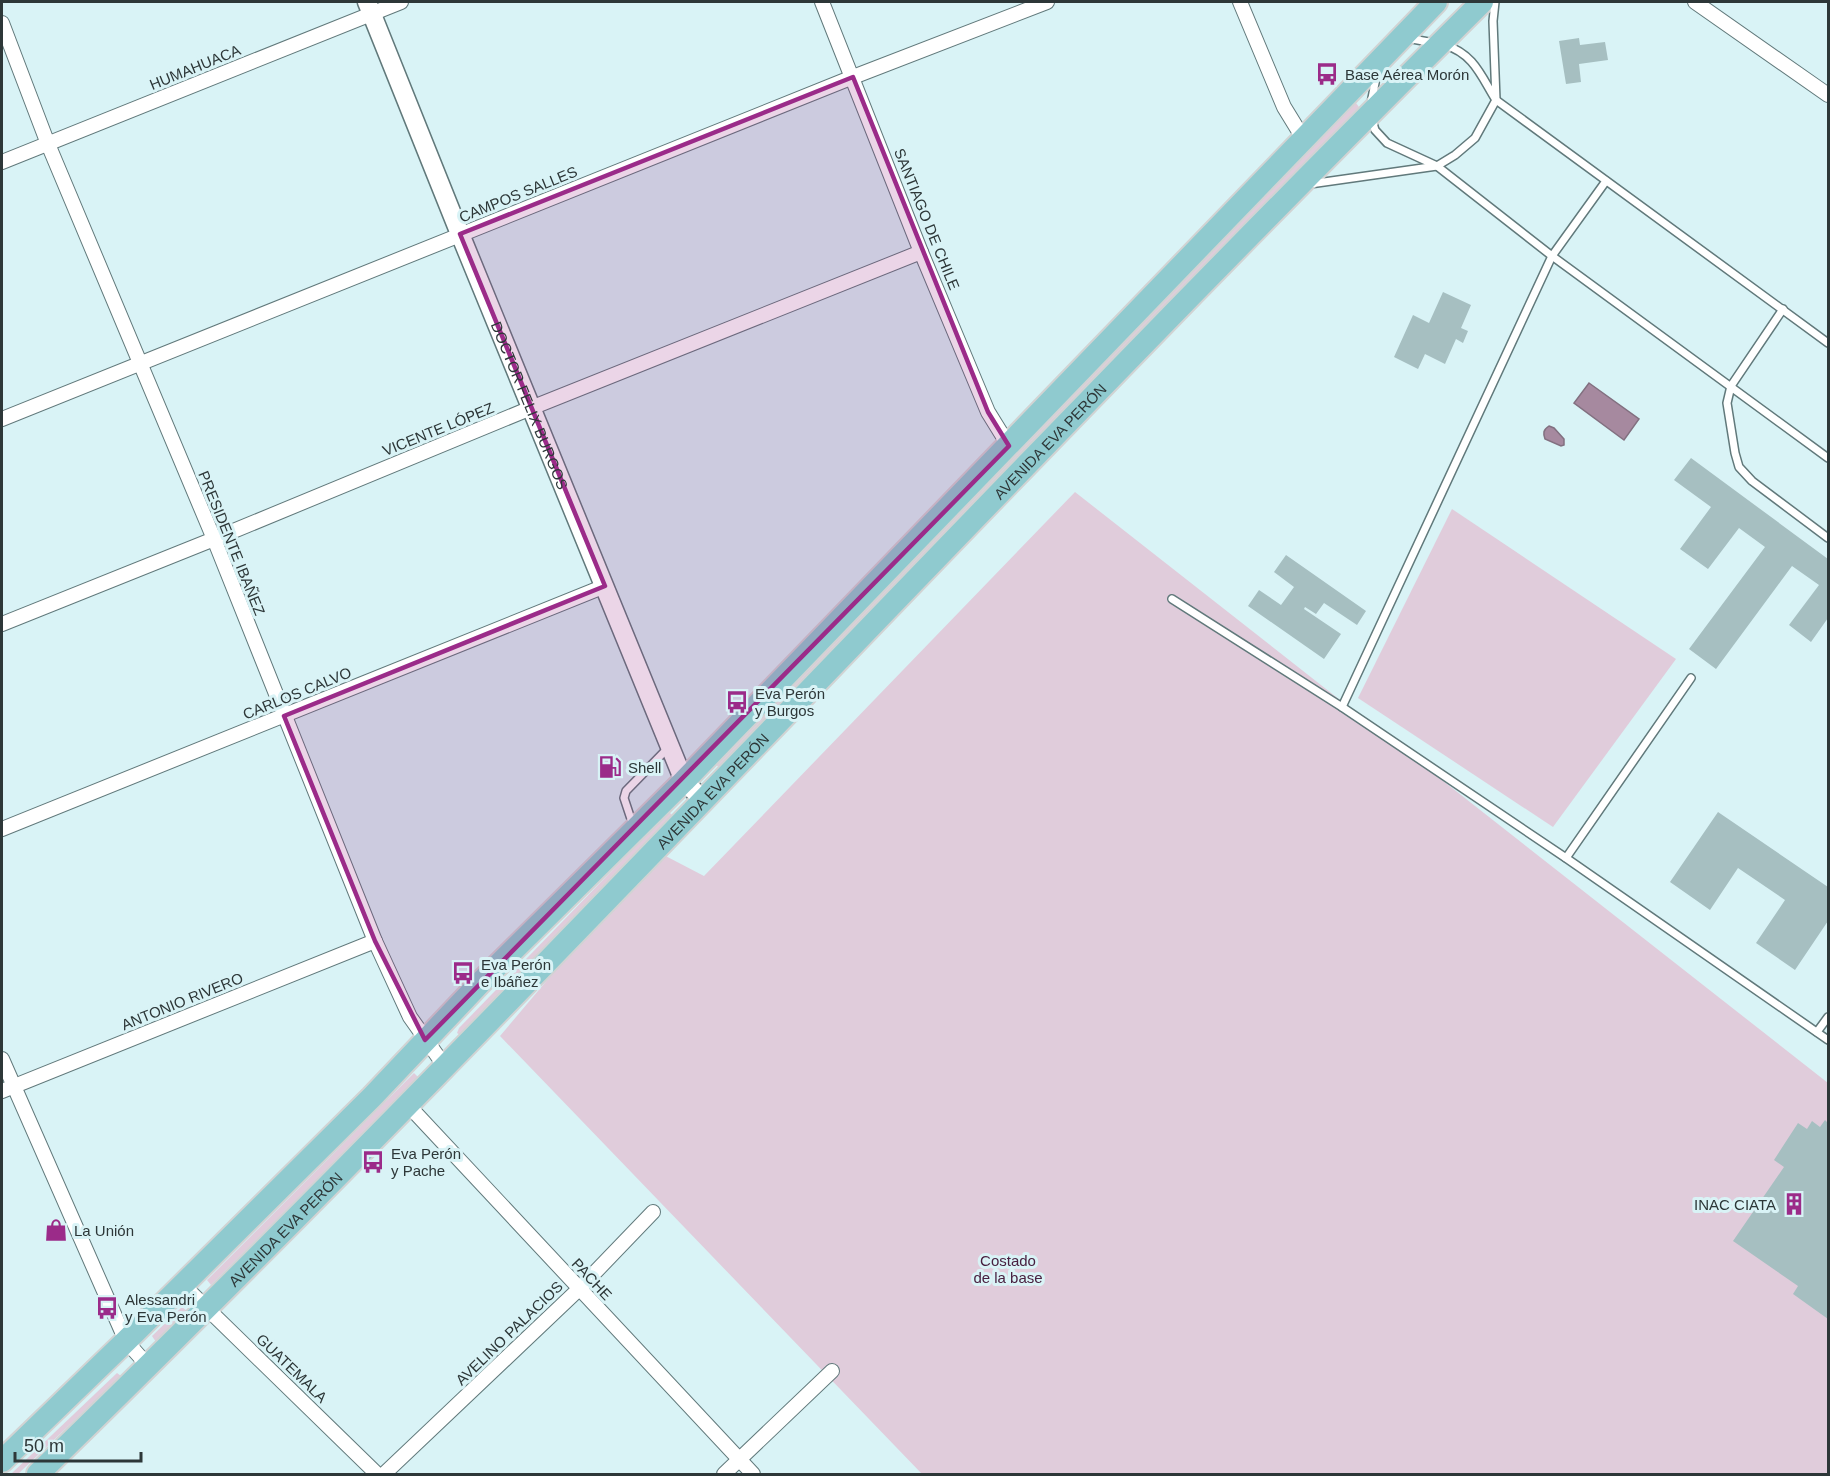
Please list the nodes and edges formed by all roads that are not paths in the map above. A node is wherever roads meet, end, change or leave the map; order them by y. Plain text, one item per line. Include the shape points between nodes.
1 (401, 2) edge
2 (822, 2) edge
3 (1047, 2) edge
4 (1240, 2) edge
5 (1436, 2) edge
6 (1482, 2) edge
7 (1495, 2) edge
8 (1695, 2) edge
9 (370, 7) edge
10 (2, 23) edge
11 (1400, 37) junction
12 (1440, 44) junction
13 (1380, 58) junction
14 (853, 77) junction
15 (1828, 94) edge
16 (1496, 100) junction
17 (1370, 112) junction
18 (1303, 138) junction
19 (48, 144) junction
20 (2, 162) edge
21 (1437, 166) junction
22 (1606, 182) junction
23 (1298, 185) junction
24 (460, 234) junction
25 (921, 252) junction
26 (1552, 256) junction
27 (1783, 309) junction
28 (1828, 343) edge
29 (141, 363) junction
30 (1731, 386) junction
31 (531, 408) junction
32 (2, 419) edge
33 (1009, 446) junction
34 (1828, 458) edge
35 (1828, 537) edge
36 (214, 539) junction
37 (605, 586) junction
38 (1172, 599) dead end
39 (2, 624) edge
40 (1690, 678) dead end
41 (1342, 706) junction
42 (284, 716) junction
43 (670, 746) junction
44 (684, 781) junction
45 (704, 801) junction
46 (2, 829) edge
47 (634, 830) junction
48 (1566, 858) junction
49 (375, 941) junction
50 (1828, 1017) edge
51 (1817, 1032) junction
52 (426, 1040) junction
53 (1828, 1040) edge
54 (2, 1059) edge
55 (446, 1068) junction
56 (7, 1089) edge
57 (408, 1105) junction
58 (653, 1212) dead end
59 (183, 1285) junction
60 (579, 1289) junction
61 (207, 1309) junction
62 (126, 1341) junction
63 (149, 1367) junction
64 (832, 1371) dead end
65 (739, 1460) junction
66 (2, 1461) edge
67 (38, 1474) edge
68 (377, 1474) edge
69 (384, 1474) edge
70 (724, 1474) edge
71 (753, 1474) edge

1 - 9 street, HUMAHUACA
2 - 14 street, SANTIAGO DE CHILE
3 - 14 street, CAMPOS SALLES
4 - 18 street via 1284,107
5 - 11 main road, AVENIDA EVA PERÓN
6 - 12 main road, AVENIDA EVA PERÓN
7 - 16 lane
8 - 15 street
9 - 19 street, HUMAHUACA
9 - 24 street, DOCTOR FELIX BURGOS
10 - 19 street, PRESIDENTE IBAÑEZ
11 - 12 lane
11 - 13 main road, AVENIDA EVA PERÓN
12 - 16 lane via 1456,48 1471,59
12 - 17 main road, AVENIDA EVA PERÓN
13 - 17 lane
13 - 18 main road, AVENIDA EVA PERÓN
14 - 24 street, CAMPOS SALLES
14 - 25 street, SANTIAGO DE CHILE
16 - 21 lane via 1475,138
16 - 22 lane
17 - 21 lane via 1375,130 1387,143
17 - 23 main road, AVENIDA EVA PERÓN
18 - 33 main road, AVENIDA EVA PERÓN
19 - 20 street, HUMAHUACA
19 - 29 street, PRESIDENTE IBAÑEZ
21 - 23 lane
21 - 26 lane
22 - 26 lane
22 - 27 lane
23 - 45 main road, AVENIDA EVA PERÓN
24 - 29 street, CAMPOS SALLES
24 - 31 street, DOCTOR FELIX BURGOS
25 - 31 street, VICENTE LÓPEZ
25 - 33 street, SANTIAGO DE CHILE via 988,412
26 - 30 lane
26 - 41 lane
27 - 28 lane
27 - 30 lane
29 - 32 street, CAMPOS SALLES
29 - 36 street, PRESIDENTE IBAÑEZ
30 - 34 lane
30 - 35 lane via 1727,403 1739,467
31 - 36 street, VICENTE LÓPEZ
31 - 37 street, DOCTOR FELIX BURGOS
33 - 44 main road, AVENIDA EVA PERÓN
36 - 39 street, VICENTE LÓPEZ
36 - 42 street, PRESIDENTE IBAÑEZ
37 - 42 street, CARLOS CALVO
37 - 43 street, DOCTOR FELIX BURGOS
38 - 41 lane
40 - 48 lane
41 - 48 lane
42 - 46 street, CARLOS CALVO
42 - 49 street, PRESIDENTE IBAÑEZ
43 - 44 street, DOCTOR FELIX BURGOS
43 - 47 lane via 626,791
44 - 45 street, DOCTOR FELIX BURGOS
44 - 47 main road, AVENIDA EVA PERÓN
45 - 55 main road, AVENIDA EVA PERÓN
47 - 52 main road, AVENIDA EVA PERÓN
48 - 51 lane
49 - 52 street, PRESIDENTE IBAÑEZ via 410,1017
49 - 56 street, ANTONIO RIVERO
50 - 51 lane
51 - 53 lane
52 - 55 street, PRESIDENTE IBAÑEZ
52 - 59 main road, AVENIDA EVA PERÓN
54 - 56 street
55 - 57 main road, AVENIDA EVA PERÓN
56 - 62 street
57 - 60 street, PACHE
57 - 61 main road, AVENIDA EVA PERÓN
58 - 60 street, AVELINO PALACIOS
59 - 61 street, GUATEMALA
59 - 62 main road, AVENIDA EVA PERÓN
60 - 65 street, PACHE
60 - 69 street, AVELINO PALACIOS
61 - 63 main road, AVENIDA EVA PERÓN
61 - 68 street, GUATEMALA
62 - 63 street
62 - 66 main road, AVENIDA EVA PERÓN
63 - 67 main road, AVENIDA EVA PERÓN
64 - 65 street
65 - 70 street
65 - 71 street, PACHE

